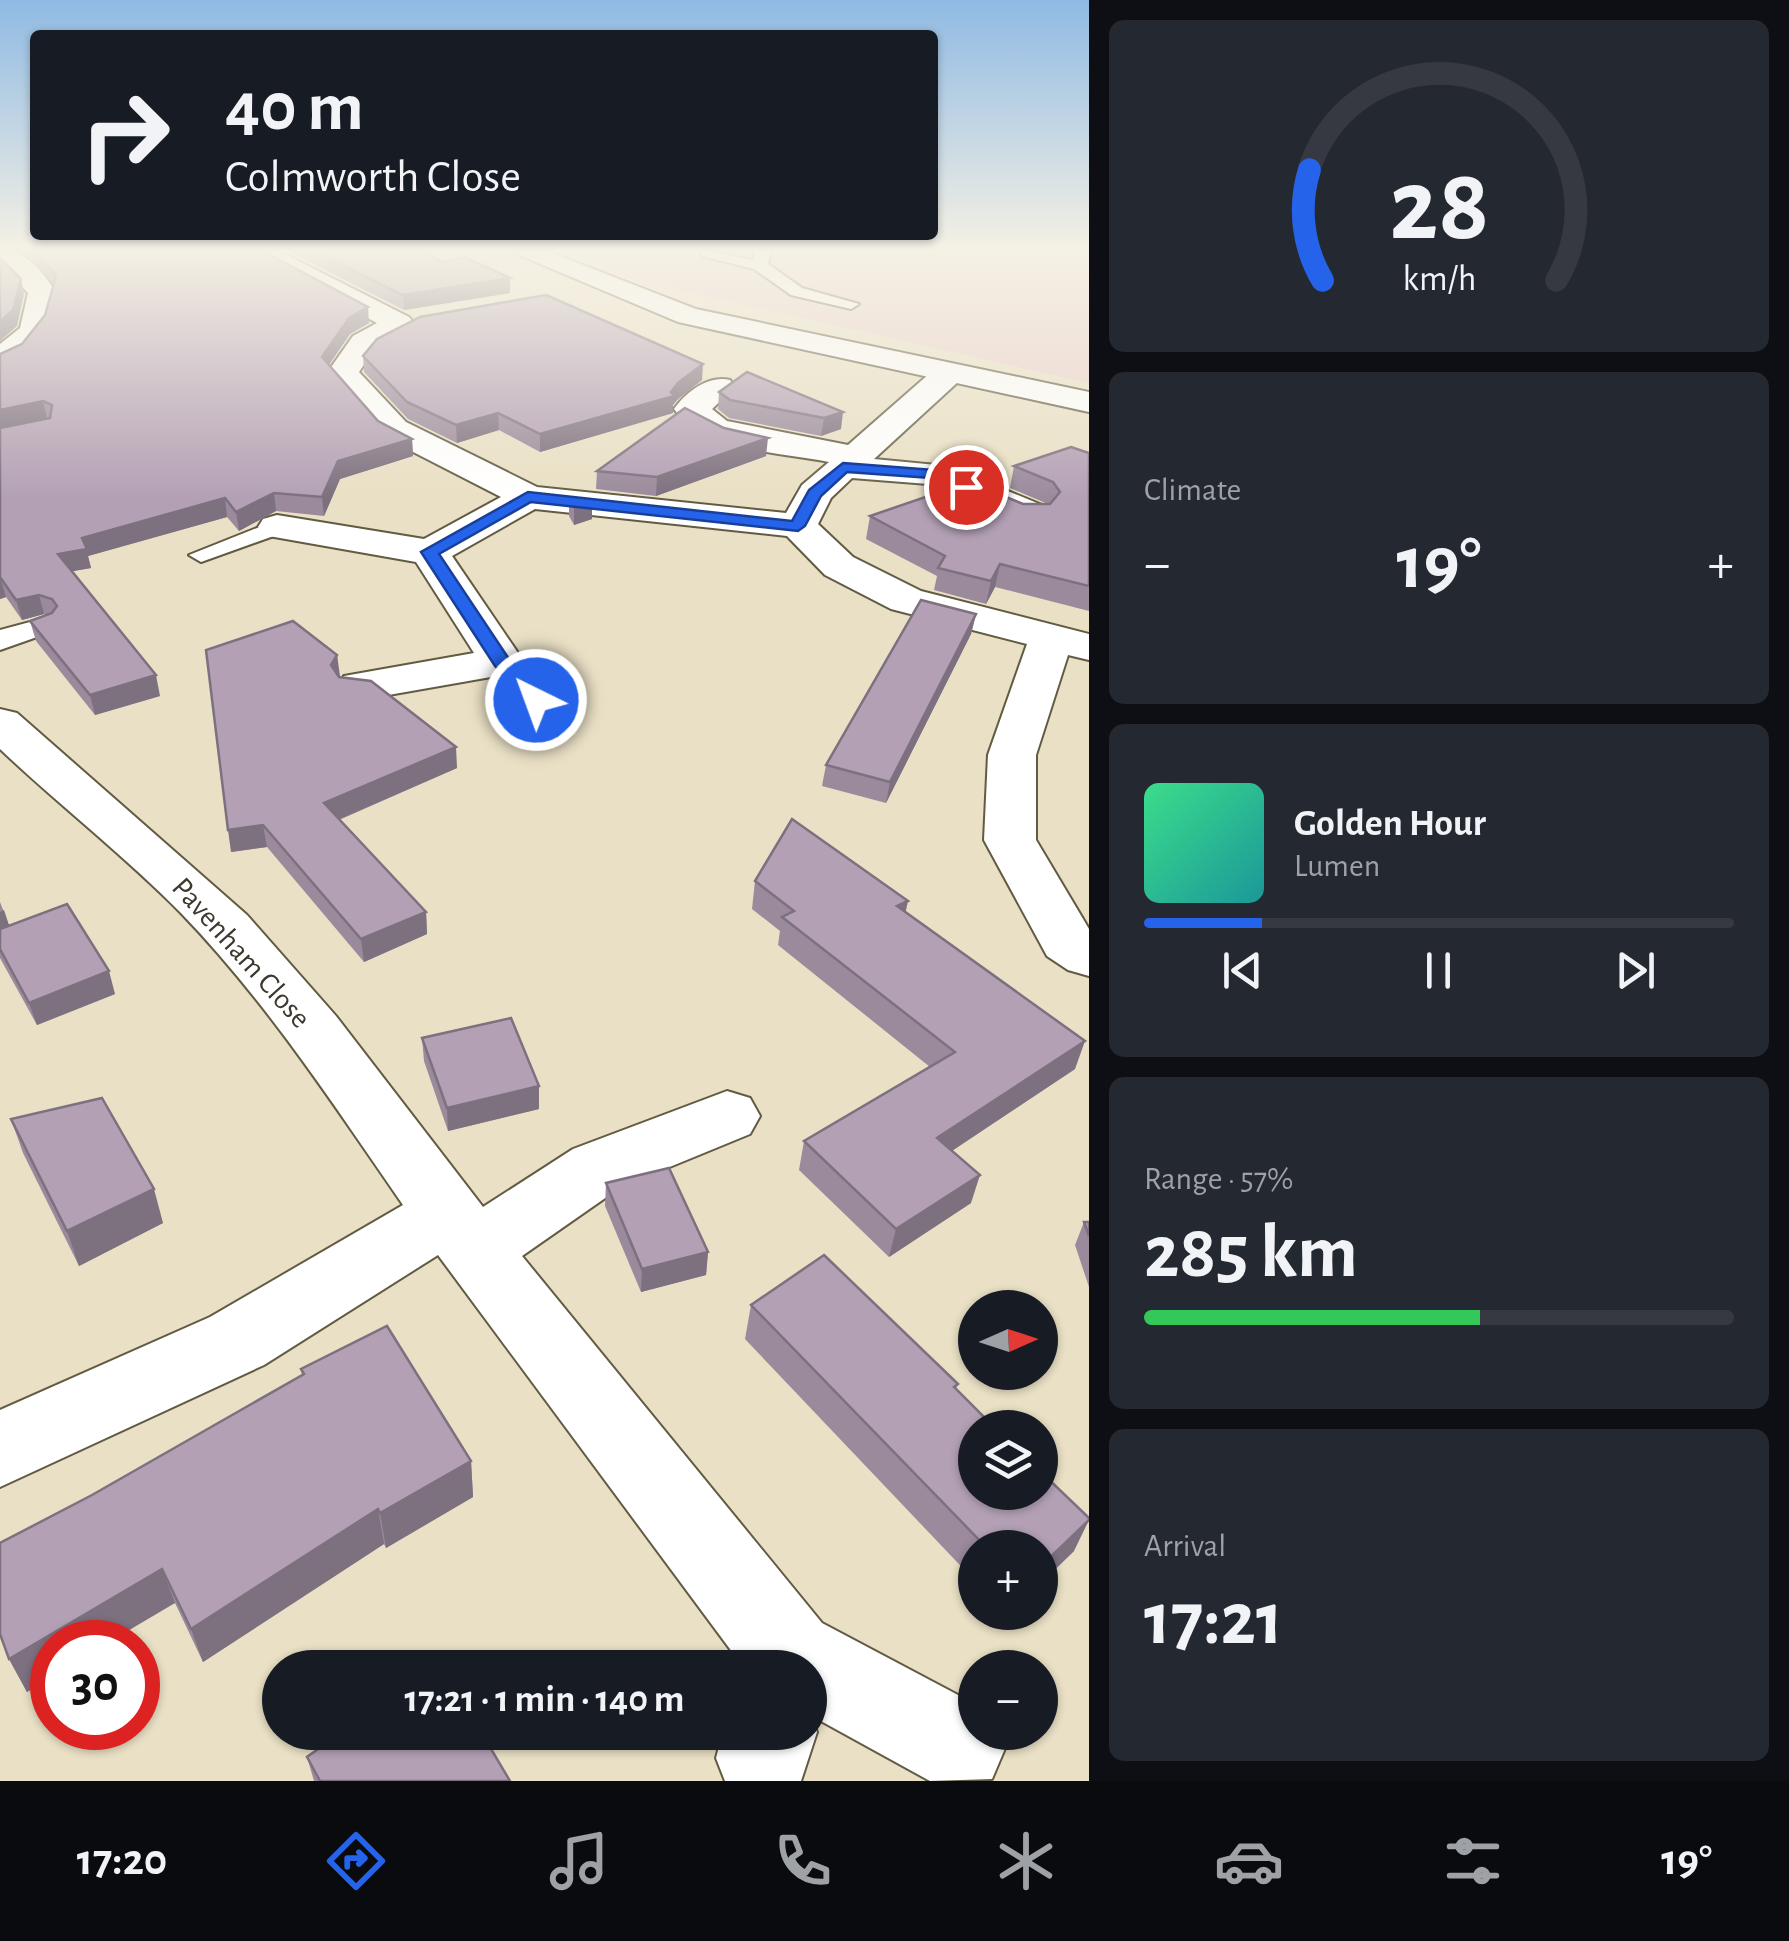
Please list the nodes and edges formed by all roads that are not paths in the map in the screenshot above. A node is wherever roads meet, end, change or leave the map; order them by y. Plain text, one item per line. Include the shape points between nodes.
1 (33, 332) edge
2 (385, 332) edge
3 (760, 332) edge
4 (0, 359) edge
5 (948, 374) junction
6 (719, 387) edge
7 (1089, 402) edge
8 (848, 462) junction
9 (528, 497) junction
10 (1032, 514) edge
11 (798, 526) junction
12 (278, 527) joint
13 (430, 552) junction
14 (201, 555) dead end
15 (45, 626) edge
16 (0, 642) edge
17 (1070, 643) edge
18 (502, 662) junction
19 (360, 686) edge
20 (536, 700) dead end
21 (0, 724) edge
22 (1089, 956) edge
23 (727, 1116) dead end
24 (460, 1232) junction
25 (0, 1449) edge
26 (741, 1650) edge
27 (827, 1715) edge
28 (958, 1746) edge

1 - 4 street
2 - 9 street via 364,342 343,373 394,429
3 - 5 street
5 - 7 street
5 - 8 street
6 - 8 street via 690,409 716,429
8 - 10 street via 934,474
8 - 11 street via 815,493
9 - 11 street
9 - 13 street
11 - 17 street via 839,566 906,600
12 - 13 street
12 - 14 lane
13 - 18 street
15 - 16 lane
17 - 22 street via 1012,755 1010,840 1067,942
18 - 19 street
18 - 20 street
21 - 24 street, Pavenham Close via 91,799 226,928 329,1050
23 - 24 street
24 - 25 street
24 - 26 street, Pavenham Close
27 - 28 street, Pavenham Close

